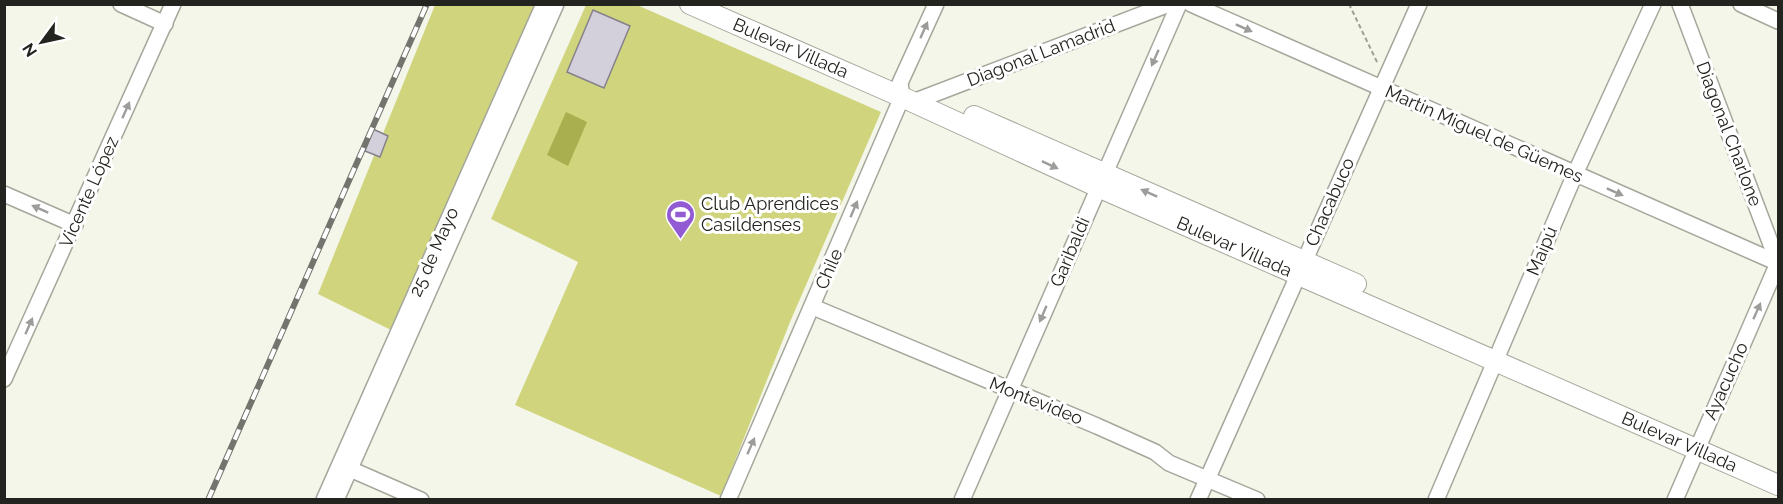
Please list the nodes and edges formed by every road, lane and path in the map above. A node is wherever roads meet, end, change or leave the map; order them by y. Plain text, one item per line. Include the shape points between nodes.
1 (121, 4) edge
2 (173, 4) edge
3 (544, 4) edge
4 (556, 4) edge
5 (722, 4) edge
6 (936, 4) edge
7 (1169, 4) edge
8 (1179, 4) edge
9 (1191, 4) edge
10 (1349, 4) edge
11 (1419, 4) edge
12 (1653, 4) edge
13 (1680, 4) edge
14 (1741, 4) edge
15 (695, 5) edge
16 (1779, 21) edge
17 (165, 24) junction
18 (1383, 84) junction
19 (911, 94) junction
20 (1575, 174) junction
21 (1101, 180) junction
22 (4, 194) edge
23 (75, 225) junction
24 (1779, 263) edge
25 (1301, 267) junction
26 (813, 307) junction
27 (1497, 354) junction
28 (4, 379) edge
29 (1010, 391) junction
30 (1699, 443) junction
31 (350, 469) junction
32 (1779, 471) edge
33 (1207, 478) junction
34 (1779, 484) edge
35 (324, 500) edge
36 (336, 500) edge
37 (420, 500) edge
38 (728, 500) edge
39 (962, 500) edge
40 (1198, 500) edge
41 (1257, 500) edge
42 (1436, 500) edge
43 (1675, 500) edge

1 - 17 street
2 - 17 street, Vicente López
3 - 35 street, 25 de Mayo
4 - 31 street, 25 de Mayo
5 - 19 main road, Bulevar Villada
19 -> 6 street, Chile
7 - 19 street, Diagonal Lamadrid
8 -> 21 street, Garibaldi
9 -> 18 street, Martin Miguel de Güemes
10 - 18 path
11 - 18 street, Chacabuco
12 - 20 street, Maipú
13 - 24 street, Diagonal Charlone
14 - 16 street
15 - 19 main road, Bulevar Villada
23 -> 17 street, Vicente López
18 - 20 street, Martin Miguel de Güemes
18 - 25 street, Chacabuco
19 - 21 main road, Bulevar Villada
26 -> 19 street, Chile
20 -> 24 street, Martin Miguel de Güemes
20 - 27 street, Maipú
21 - 25 main road, Bulevar Villada
21 -> 29 street, Garibaldi
23 -> 22 street
28 -> 23 street, Vicente López
30 -> 24 street, Ayacucho
25 - 27 main road, Bulevar Villada
25 - 33 street, Chacabuco
26 - 29 street, Montevideo
38 -> 26 street, Chile
27 - 30 main road, Bulevar Villada
27 - 42 street, Maipú
29 - 33 street, Montevideo via 1098,426
29 - 39 street, Garibaldi
30 - 32 main road, Bulevar Villada
30 - 34 main road, Bulevar Villada
30 - 43 street, Ayacucho
31 - 36 street, 25 de Mayo
31 - 37 street
33 - 40 street, Chacabuco
33 - 41 street, Montevideo

